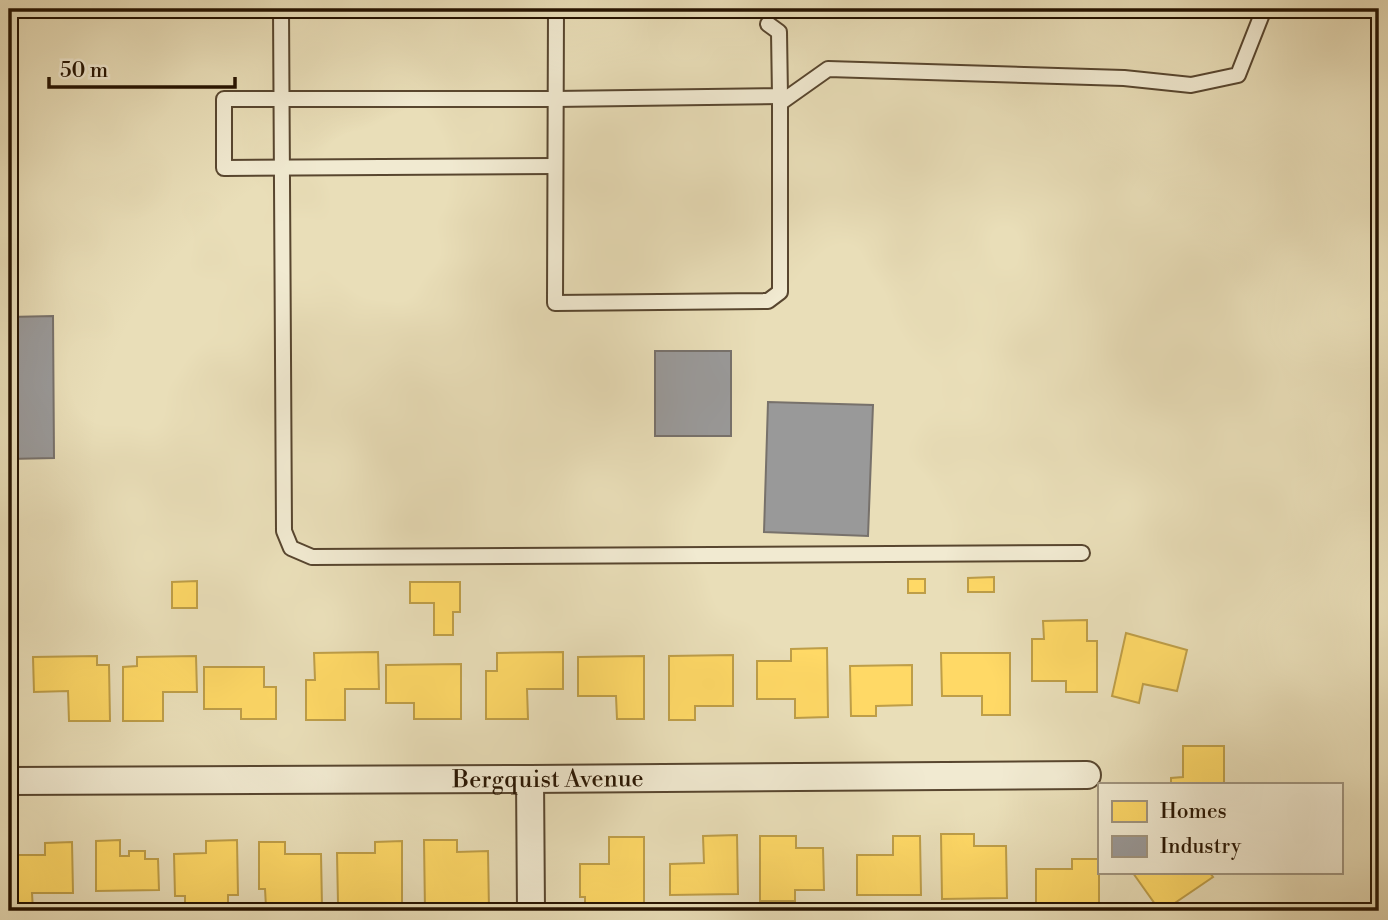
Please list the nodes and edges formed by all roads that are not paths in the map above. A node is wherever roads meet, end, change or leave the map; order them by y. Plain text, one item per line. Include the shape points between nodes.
1 (281, 9) edge
2 (556, 9) edge
3 (1264, 9) edge
4 (768, 24) dead end
5 (282, 99) junction
6 (555, 99) junction
7 (780, 99) junction
8 (555, 166) junction
9 (282, 168) junction
10 (1082, 553) dead end
11 (1087, 775) dead end
12 (530, 779) junction
13 (9, 781) edge
14 (531, 911) edge

1 - 5 lane
2 - 6 lane
3 - 7 lane via 1238,75 1191,85 1124,78 828,69
4 - 7 lane via 779,33
5 - 6 lane
5 - 9 lane
5 - 9 lane via 224,99 224,168
6 - 7 lane
6 - 8 lane
7 - 8 lane via 780,292 768,301 555,303
8 - 9 lane
9 - 10 lane via 284,531 290,548 312,557
11 - 12 street, Bergquist Avenue
12 - 13 street, Bergquist Avenue
12 - 14 street

